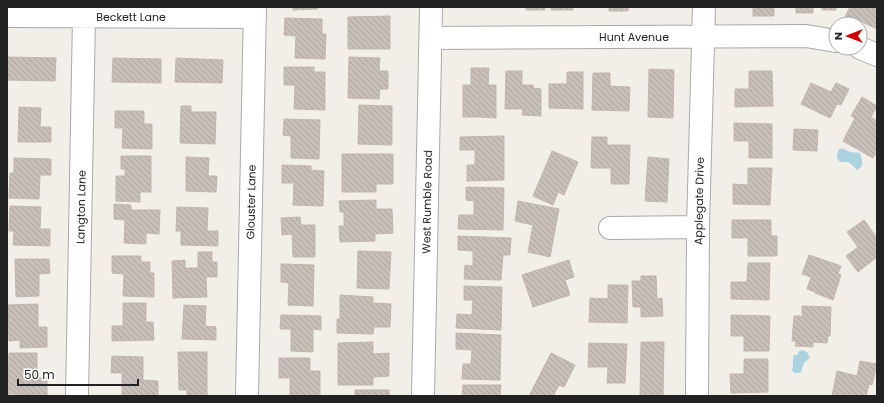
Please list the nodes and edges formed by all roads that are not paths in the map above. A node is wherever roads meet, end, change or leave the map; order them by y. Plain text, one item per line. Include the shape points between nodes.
1 (431, 7) edge
2 (704, 7) edge
3 (255, 12) edge
4 (7, 16) edge
5 (84, 18) junction
6 (703, 36) junction
7 (431, 38) junction
8 (828, 40) edge
9 (698, 227) junction
10 (610, 228) dead end
11 (77, 396) edge
12 (247, 396) edge
13 (423, 396) edge
14 (697, 396) edge

1 - 7 street, West Rumble Road
2 - 6 street, Applegate Drive
3 - 5 street, Beckett Lane
3 - 12 street, Glouster Lane
4 - 5 street, Beckett Lane
5 - 11 street, Langton Lane
6 - 7 street, Hunt Avenue
6 - 8 street, Hunt Avenue via 806,36
6 - 9 street, Applegate Drive
7 - 13 street, West Rumble Road
9 - 10 street
9 - 14 street, Applegate Drive

